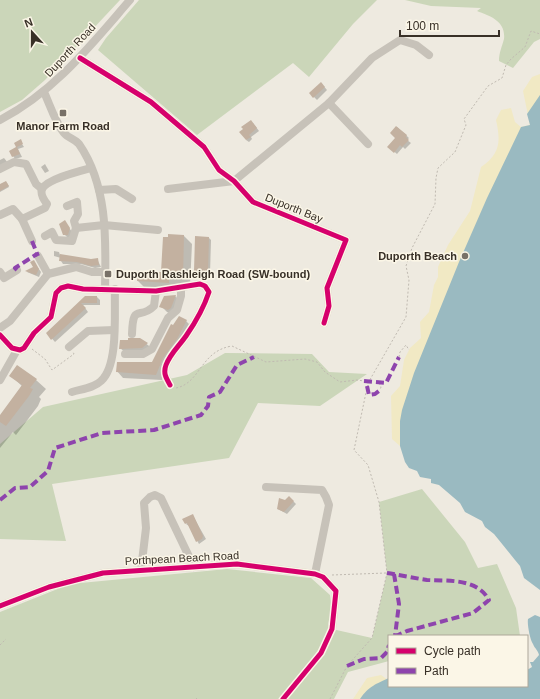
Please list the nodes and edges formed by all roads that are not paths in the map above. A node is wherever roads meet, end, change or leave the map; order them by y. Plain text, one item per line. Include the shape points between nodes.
1 (130, 0) edge
2 (429, 55) dead end
3 (80, 58) junction
4 (44, 92) junction
5 (329, 103) junction
6 (0, 120) edge
7 (368, 144) dead end
8 (91, 168) junction
9 (0, 169) edge
10 (234, 181) junction
11 (42, 189) junction
12 (168, 189) dead end
13 (99, 190) junction
14 (132, 199) dead end
15 (67, 206) dead end
16 (0, 215) edge
17 (22, 219) junction
18 (104, 225) junction
19 (76, 228) junction
20 (158, 230) dead end
21 (45, 236) dead end
22 (32, 241) dead end
23 (38, 256) dead end
24 (17, 270) dead end
25 (0, 272) edge
26 (105, 272) junction
27 (48, 274) junction
28 (181, 288) junction
29 (105, 289) junction
30 (115, 289) junction
31 (156, 291) junction
32 (324, 323) dead end
33 (0, 328) edge
34 (114, 330) junction
35 (132, 334) dead end
36 (0, 335) edge
37 (69, 347) road end
38 (17, 350) junction
39 (125, 354) dead end
40 (0, 380) edge
41 (170, 385) road end
42 (72, 392) dead end
43 (266, 487) dead end
44 (194, 567) junction
45 (141, 570) junction
46 (315, 574) junction
47 (0, 606) edge
48 (283, 699) edge

1 - 3 street, Duporth Road
2 - 5 street via 416,45 400,40 372,58
3 - 4 street, Duporth Road
3 - 10 street, Duporth Bay via 151,102 204,147 219,170
4 - 6 street, Duporth Road
4 - 8 street via 64,134 78,143
5 - 7 street
5 - 10 street
8 - 11 street via 65,176
8 - 13 street
9 - 11 street via 14,162 26,164 36,184
10 - 12 street
10 - 32 street, Duporth Bay via 253,202 346,240 327,288 329,306
11 - 17 street via 45,208
13 - 14 street via 116,189
13 - 18 street
15 - 19 street via 76,202
16 - 17 street via 13,209
17 - 22 street
18 - 19 street
18 - 20 street
18 - 26 street
19 - 21 street via 72,241 56,240 52,232
23 - 27 street
24 - 25 street via 4,278
26 - 27 street via 92,272 76,267
26 - 29 street
27 - 33 street via 10,321
28 - 31 street
28 - 39 street via 177,310 168,318 152,349 143,354
28 - 41 street via 200,284 209,292 186,336 166,365 165,376
29 - 30 street
29 - 38 street via 68,286 61,288 54,297 51,317 34,333 24,348
30 - 31 street
30 - 34 street
31 - 35 street via 154,306 148,311 137,312 134,315
34 - 37 street via 88,331
34 - 42 street via 110,365 105,377 94,386
36 - 38 street via 8,345
38 - 40 street
43 - 46 street via 322,490 326,497 329,505
44 - 45 street, Porthpean Beach Road
44 - 45 street via 161,498 155,495 144,503 146,534
44 - 46 street, Porthpean Beach Road via 237,564
45 - 47 street, Porthpean Beach Road via 87,576
46 - 48 street, Porthpean Beach Road via 324,577 336,591 332,629 321,653

